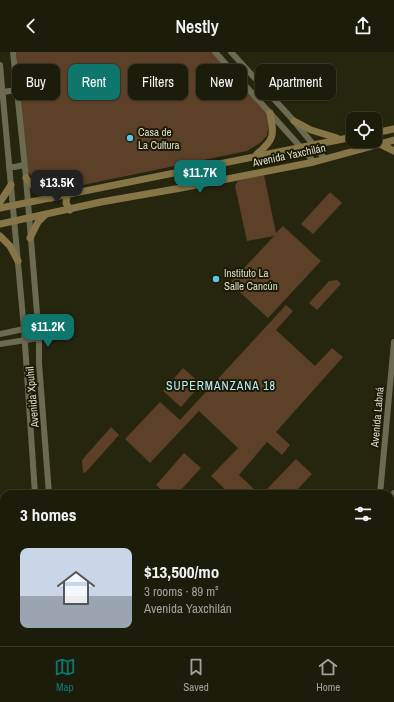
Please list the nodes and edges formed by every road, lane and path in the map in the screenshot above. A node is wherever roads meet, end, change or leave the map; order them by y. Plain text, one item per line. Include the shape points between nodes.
1 (13, 52) edge
2 (215, 52) edge
3 (231, 52) edge
4 (14, 64) edge
5 (0, 65) edge
6 (12, 91) edge
7 (3, 92) junction
8 (18, 100) edge
9 (270, 113) junction
10 (288, 115) junction
11 (278, 121) junction
12 (294, 121) junction
13 (394, 125) edge
14 (391, 130) edge
15 (346, 138) edge
16 (339, 139) junction
17 (394, 140) edge
18 (382, 143) edge
19 (313, 144) junction
20 (300, 146) junction
21 (382, 146) edge
22 (364, 148) edge
23 (394, 151) edge
24 (256, 156) junction
25 (325, 159) junction
26 (314, 162) junction
27 (24, 165) junction
28 (9, 167) junction
29 (26, 178) junction
30 (11, 185) junction
31 (67, 195) junction
32 (51, 198) junction
33 (0, 202) edge
34 (28, 203) junction
35 (13, 206) junction
36 (0, 208) edge
37 (70, 210) junction
38 (45, 215) junction
39 (29, 217) junction
40 (15, 220) junction
41 (0, 224) edge
42 (0, 236) edge
43 (30, 238) junction
44 (18, 261) junction
45 (38, 328) junction
46 (24, 329) junction
47 (0, 334) edge
48 (39, 338) junction
49 (25, 339) junction
50 (394, 342) edge
51 (0, 344) edge
52 (35, 490) edge
53 (49, 490) edge
54 (380, 490) edge

1 - 4 street, Avenida Xpuhil
2 - 9 street
3 - 10 street
5 - 7 street, Avenida Xpuhil
6 - 7 street
7 - 28 street, Avenida Xpuhil
8 - 27 street, Avenida Xpuhil
9 - 11 street
9 - 24 main road via 272,138
10 - 11 street
10 - 12 street
11 - 20 street
12 - 16 main road via 311,130
12 - 19 street
13 - 14 main road
15 - 16 main road, Avenida Yaxchilán
16 - 19 main road, Avenida Yaxchilán
17 - 18 main road, Avenida Yaxchilán
19 - 20 main road, Avenida Yaxchilán
19 - 25 street
20 - 24 main road, Avenida Yaxchilán
20 - 26 street
21 - 23 main road
22 - 25 main road, Avenida Yaxchilán
24 - 31 main road, Avenida Yaxchilán
25 - 26 main road, Avenida Yaxchilán
26 - 37 main road, Avenida Yaxchilán
27 - 28 street
27 - 29 street, Avenida Xpuhil
28 - 30 street, Avenida Xpuhil
29 - 32 main road via 32,186
29 - 34 street, Avenida Xpuhil
30 - 33 main road
30 - 35 street, Avenida Xpuhil
31 - 32 main road, Avenida Yaxchilán
31 - 37 main road via 66,203
32 - 34 main road, Avenida Yaxchilán
34 - 35 main road, Avenida Yaxchilán
34 - 39 street, Avenida Xpuhil
35 - 36 main road, Avenida Yaxchilán
35 - 40 street, Avenida Xpuhil
37 - 38 main road, Avenida Yaxchilán
38 - 39 main road, Avenida Yaxchilán
38 - 43 main road via 38,222
39 - 40 main road, Avenida Yaxchilán
39 - 43 street, Avenida Xpuhil
40 - 41 main road, Avenida Yaxchilán
40 - 44 street, Avenida Xpuhil
42 - 44 main road via 10,246
43 - 45 street, Avenida Xpuhil
44 - 46 street, Avenida Xpuhil
45 - 46 street
45 - 48 street, Avenida Xpuhil
46 - 47 street
46 - 49 street, Avenida Xpuhil
48 - 49 street
48 - 53 street, Avenida Xpuhil
49 - 51 street
49 - 52 street, Avenida Xpuhil
50 - 54 street, Avenida Labná

